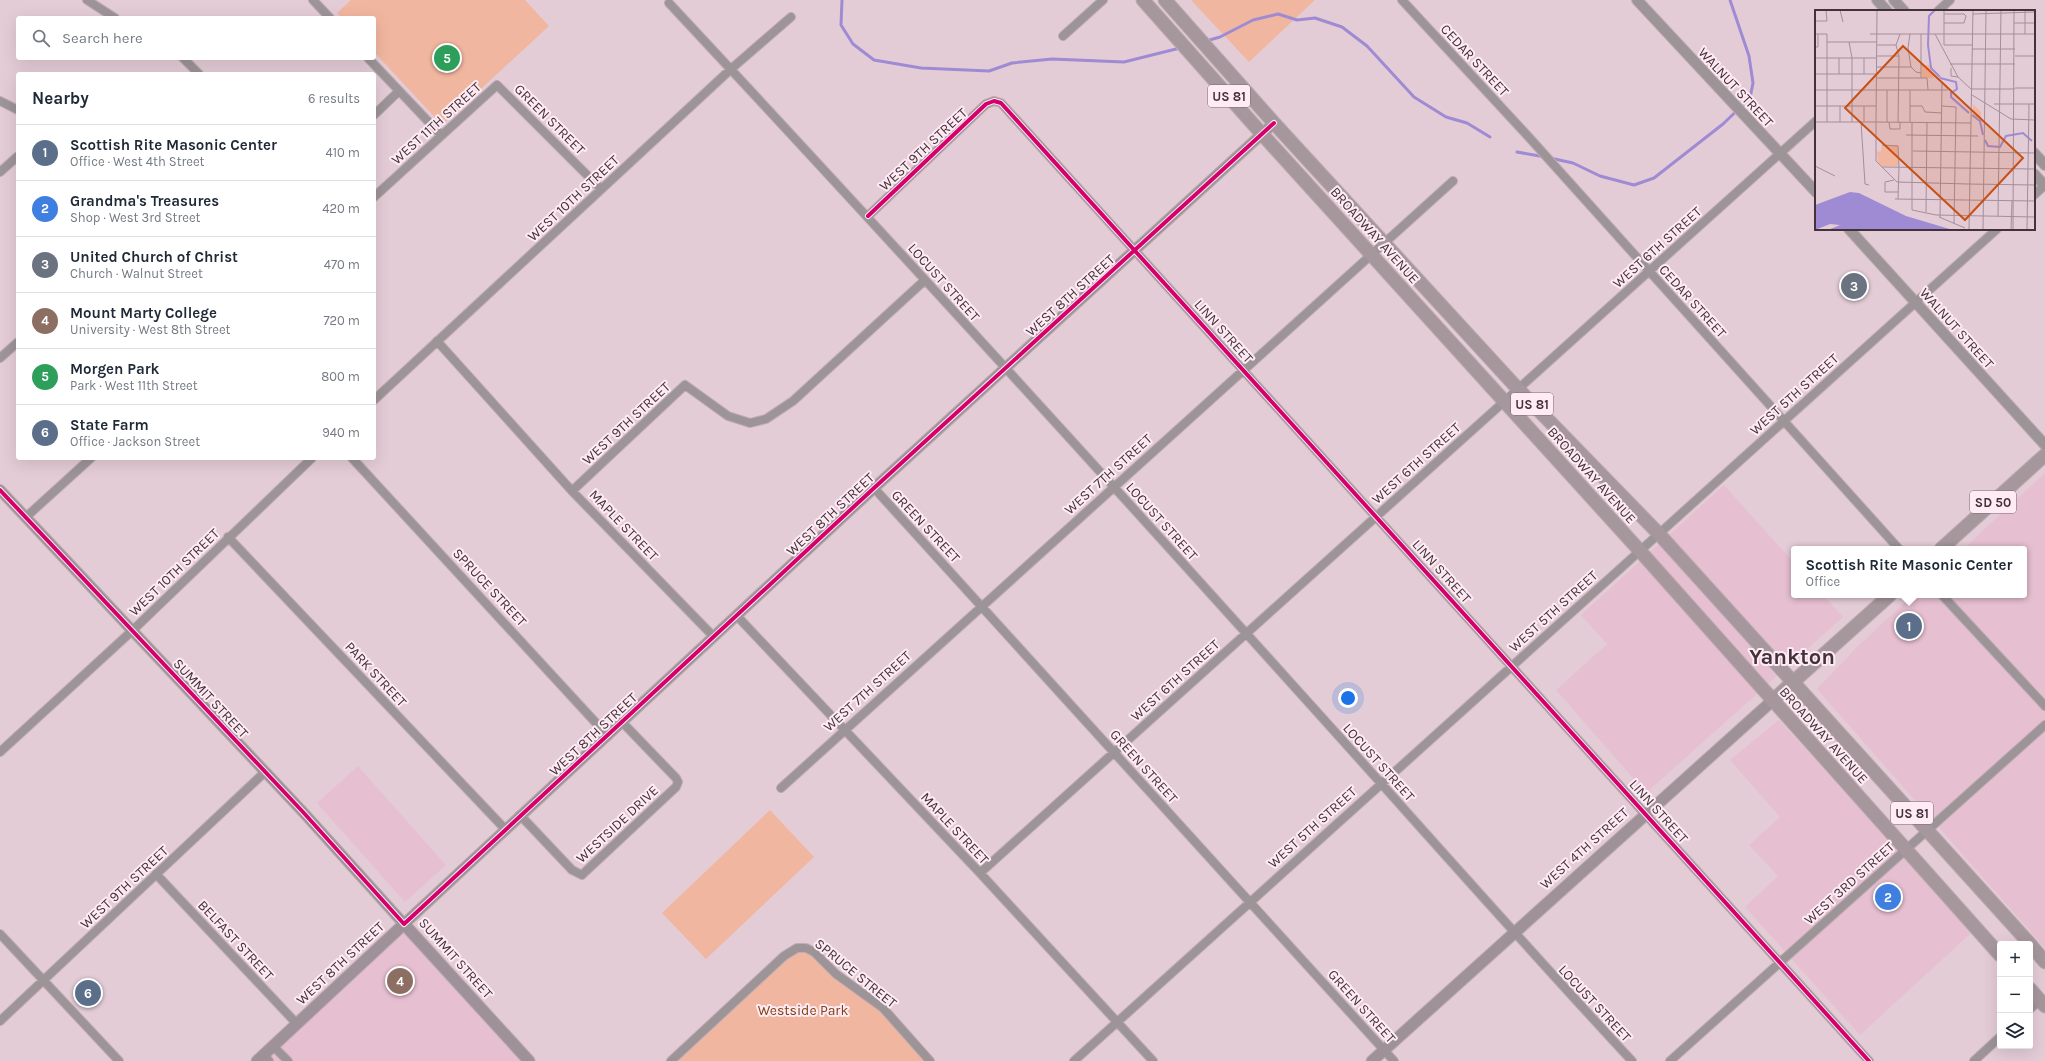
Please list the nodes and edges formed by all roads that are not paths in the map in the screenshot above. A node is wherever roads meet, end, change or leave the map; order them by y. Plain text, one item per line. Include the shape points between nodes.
1 (87, 0) edge
2 (313, 0) edge
3 (1103, 0) edge
4 (1143, 0) edge
5 (1165, 0) edge
6 (1402, 0) edge
7 (1637, 0) edge
8 (1877, 0) edge
9 (1894, 0) edge
10 (1950, 0) edge
11 (669, 3) dead end
12 (1886, 10) edge
13 (1903, 10) edge
14 (1939, 10) edge
15 (112, 16) edge
16 (328, 16) edge
17 (791, 17) dead end
18 (1063, 36) dead end
19 (184, 60) edge
20 (370, 60) edge
21 (731, 69) junction
22 (197, 72) edge
23 (497, 85) joint
24 (400, 91) junction
25 (0, 101) edge
26 (994, 101) joint
27 (16, 109) edge
28 (376, 112) edge
29 (1815, 122) edge
30 (1274, 123) junction
31 (1262, 134) junction
32 (441, 135) junction
33 (1781, 152) junction
34 (2035, 154) edge
35 (16, 158) edge
36 (2045, 165) edge
37 (0, 172) edge
38 (2035, 175) edge
39 (1453, 181) dead end
40 (2045, 186) edge
41 (601, 189) junction
42 (1815, 191) edge
43 (2035, 194) edge
44 (376, 195) edge
45 (868, 216) junction
46 (1850, 230) edge
47 (1996, 230) edge
48 (1384, 242) junction
49 (1135, 250) junction
50 (1372, 254) junction
51 (1649, 271) junction
52 (925, 280) junction
53 (1915, 303) junction
54 (437, 341) junction
55 (16, 344) edge
56 (0, 358) edge
57 (1005, 369) junction
58 (1244, 369) junction
59 (1518, 389) junction
60 (376, 398) edge
61 (1504, 402) junction
62 (1784, 421) junction
63 (2045, 445) edge
64 (2045, 455) edge
65 (89, 460) edge
66 (310, 460) edge
67 (354, 460) edge
68 (1114, 487) junction
69 (874, 488) junction
70 (0, 490) edge
71 (572, 491) junction
72 (1377, 516) junction
73 (26, 517) junction
74 (1658, 534) junction
75 (228, 537) junction
76 (1896, 546) edge
77 (1944, 546) edge
78 (1640, 551) junction
79 (1887, 598) edge
80 (1945, 598) edge
81 (982, 606) junction
82 (737, 616) junction
83 (133, 630) junction
84 (1247, 634) junction
85 (714, 637) junction
86 (1512, 666) junction
87 (1792, 683) junction
88 (1772, 701) junction
89 (2045, 706) edge
90 (622, 722) junction
91 (2045, 725) edge
92 (844, 729) junction
93 (608, 736) junction
94 (0, 752) edge
95 (1114, 752) junction
96 (265, 772) junction
97 (1381, 783) junction
98 (781, 788) dead end
99 (1646, 813) junction
100 (520, 815) junction
101 (505, 829) junction
102 (1928, 830) junction
103 (1906, 850) junction
104 (980, 873) junction
105 (156, 874) junction
106 (1250, 901) junction
107 (404, 924) junction
108 (0, 934) edge
109 (1514, 934) junction
110 (2027, 941) edge
111 (2033, 948) edge
112 (1997, 952) edge
113 (2045, 962) edge
114 (1781, 963) junction
115 (43, 980) junction
116 (2033, 992) edge
117 (2043, 1001) edge
118 (2033, 1007) edge
119 (0, 1021) edge
120 (1117, 1022) junction
121 (297, 1024) junction
122 (1997, 1040) edge
123 (273, 1046) junction
124 (1385, 1050) junction
125 (263, 1059) edge
126 (119, 1061) edge
127 (288, 1061) edge
128 (529, 1061) edge
129 (671, 1061) edge
130 (930, 1061) edge
131 (1074, 1061) edge
132 (1153, 1061) edge
133 (1372, 1061) edge
134 (1394, 1061) edge
135 (1632, 1061) edge
136 (1670, 1061) edge
137 (1869, 1061) edge
138 (1974, 1061) edge

1 - 15 street
2 - 16 street
3 - 18 street
4 - 31 highway, BROADWAY AVENUE / US 81
5 - 30 highway, BROADWAY AVENUE / US 81
6 - 51 street, CEDAR STREET
7 - 33 street, WALNUT STREET via 1746,119
8 - 12 street
9 - 13 street
10 - 14 street
11 - 21 street, LOCUST STREET
17 - 21 street, WEST 10TH STREET
19 - 22 street
20 - 24 street
21 - 41 street, WEST 10TH STREET
21 - 45 street, LOCUST STREET
23 - 32 street, WEST 11TH STREET
23 - 41 street, GREEN STREET
24 - 28 street
24 - 32 street
25 - 27 street
26 - 45 street, WEST 9TH STREET via 986,104
26 - 49 street, LINN STREET via 1001,103
29 - 33 street, WEST 6TH STREET
30 - 31 street, WEST 8TH STREET
30 - 48 highway, BROADWAY AVENUE / US 81
31 - 49 street, WEST 8TH STREET
31 - 50 highway, BROADWAY AVENUE / US 81
32 - 44 street, WEST 11TH STREET
33 - 42 street, WALNUT STREET
33 - 51 street, WEST 6TH STREET
34 - 36 street
35 - 37 street
38 - 40 street
39 - 48 street, WEST 7TH STREET
40 - 43 street
41 - 54 street, WEST 10TH STREET
45 - 52 street, LOCUST STREET
46 - 53 street, WALNUT STREET
47 - 53 street, WEST 5TH STREET
48 - 50 street, WEST 7TH STREET
48 - 59 highway, BROADWAY AVENUE / US 81
49 - 57 street, WEST 8TH STREET
49 - 58 street, LINN STREET
50 - 58 street, WEST 7TH STREET
50 - 61 highway, BROADWAY AVENUE / US 81
51 - 59 street, WEST 6TH STREET
51 - 62 street, CEDAR STREET
52 - 57 street, LOCUST STREET
52 - 71 street, WEST 9TH STREET via 793,401 766,419 750,423 728,416 685,386
53 - 62 street, WEST 5TH STREET
53 - 63 street, WALNUT STREET
54 - 60 street, WEST 10TH STREET
54 - 71 street, MAPLE STREET
55 - 56 street
57 - 68 street, LOCUST STREET
57 - 69 street, WEST 8TH STREET
58 - 68 street, WEST 7TH STREET
58 - 72 street, LINN STREET
59 - 61 street, WEST 6TH STREET
59 - 74 highway, BROADWAY AVENUE / US 81
61 - 72 street, WEST 6TH STREET
61 - 78 highway, BROADWAY AVENUE / US 81
62 - 74 street, WEST 5TH STREET
62 - 76 street, CEDAR STREET
64 - 77 highway, SD 50
65 - 73 street
66 - 75 street, WEST 10TH STREET
67 - 93 street, SPRUCE STREET
68 - 81 street, WEST 7TH STREET
68 - 84 street, LOCUST STREET
69 - 81 street, GREEN STREET
69 - 82 street, WEST 8TH STREET
70 - 73 street, SUMMIT STREET
71 - 85 street, MAPLE STREET
72 - 84 street, WEST 6TH STREET
72 - 86 street, LINN STREET
73 - 83 street, SUMMIT STREET
74 - 78 street, WEST 5TH STREET
74 - 87 highway, BROADWAY AVENUE / US 81
75 - 83 street, WEST 10TH STREET
75 - 101 street, PARK STREET
78 - 86 street, WEST 5TH STREET
78 - 88 highway, BROADWAY AVENUE / US 81
79 - 87 highway, WEST 4TH STREET
80 - 89 street
81 - 92 street, WEST 7TH STREET
81 - 95 street, GREEN STREET
82 - 85 street, WEST 8TH STREET
82 - 92 street, MAPLE STREET
83 - 94 street, WEST 10TH STREET
83 - 96 street, SUMMIT STREET
84 - 95 street, WEST 6TH STREET
84 - 97 street, LOCUST STREET
85 - 90 street, WEST 8TH STREET
86 - 97 street, WEST 5TH STREET
86 - 99 street, LINN STREET
87 - 88 highway, WEST 4TH STREET
87 - 102 highway, BROADWAY AVENUE / US 81
88 - 99 main road, WEST 4TH STREET
88 - 103 highway, BROADWAY AVENUE / US 81
90 - 93 street, WEST 8TH STREET
90 - 100 street, WESTSIDE DRIVE via 678,782 676,787 582,875 572,870
91 - 102 street, WEST 3RD STREET
92 - 98 street, WEST 7TH STREET
92 - 104 street, MAPLE STREET
93 - 100 street, WEST 8TH STREET
95 - 104 street, WEST 6TH STREET
95 - 106 street, GREEN STREET
96 - 105 street, WEST 9TH STREET
96 - 107 street, SUMMIT STREET
97 - 106 street, WEST 5TH STREET
97 - 109 street, LOCUST STREET
99 - 109 main road, WEST 4TH STREET
99 - 114 street, LINN STREET
100 - 101 street, WEST 8TH STREET
101 - 107 street, WEST 8TH STREET
102 - 103 street, WEST 3RD STREET
102 - 110 highway, BROADWAY AVENUE / US 81
103 - 112 highway, BROADWAY AVENUE / US 81
103 - 114 street, WEST 3RD STREET
104 - 120 street, MAPLE STREET
105 - 115 street, WEST 9TH STREET
105 - 121 street, BELFAST STREET
106 - 120 street, WEST 5TH STREET
106 - 124 street, GREEN STREET
107 - 121 main road, WEST 8TH STREET
107 - 128 main road, SUMMIT STREET
108 - 115 street
109 - 124 main road, WEST 4TH STREET
109 - 135 street, LOCUST STREET
111 - 113 highway, BROADWAY AVENUE / US 81
114 - 136 street, WEST 3RD STREET
114 - 137 street, LINN STREET
115 - 119 street, WEST 9TH STREET
115 - 126 street
116 - 117 highway
117 - 118 street
120 - 131 street, WEST 5TH STREET
120 - 132 street, MAPLE STREET
121 - 123 main road, WEST 8TH STREET
122 - 138 street
123 - 125 main road, WEST 8TH STREET
123 - 127 street
124 - 133 main road, WEST 4TH STREET
124 - 134 street, GREEN STREET
129 - 130 street, SPRUCE STREET via 784,956 797,948 806,948 814,952 836,974 883,1008

